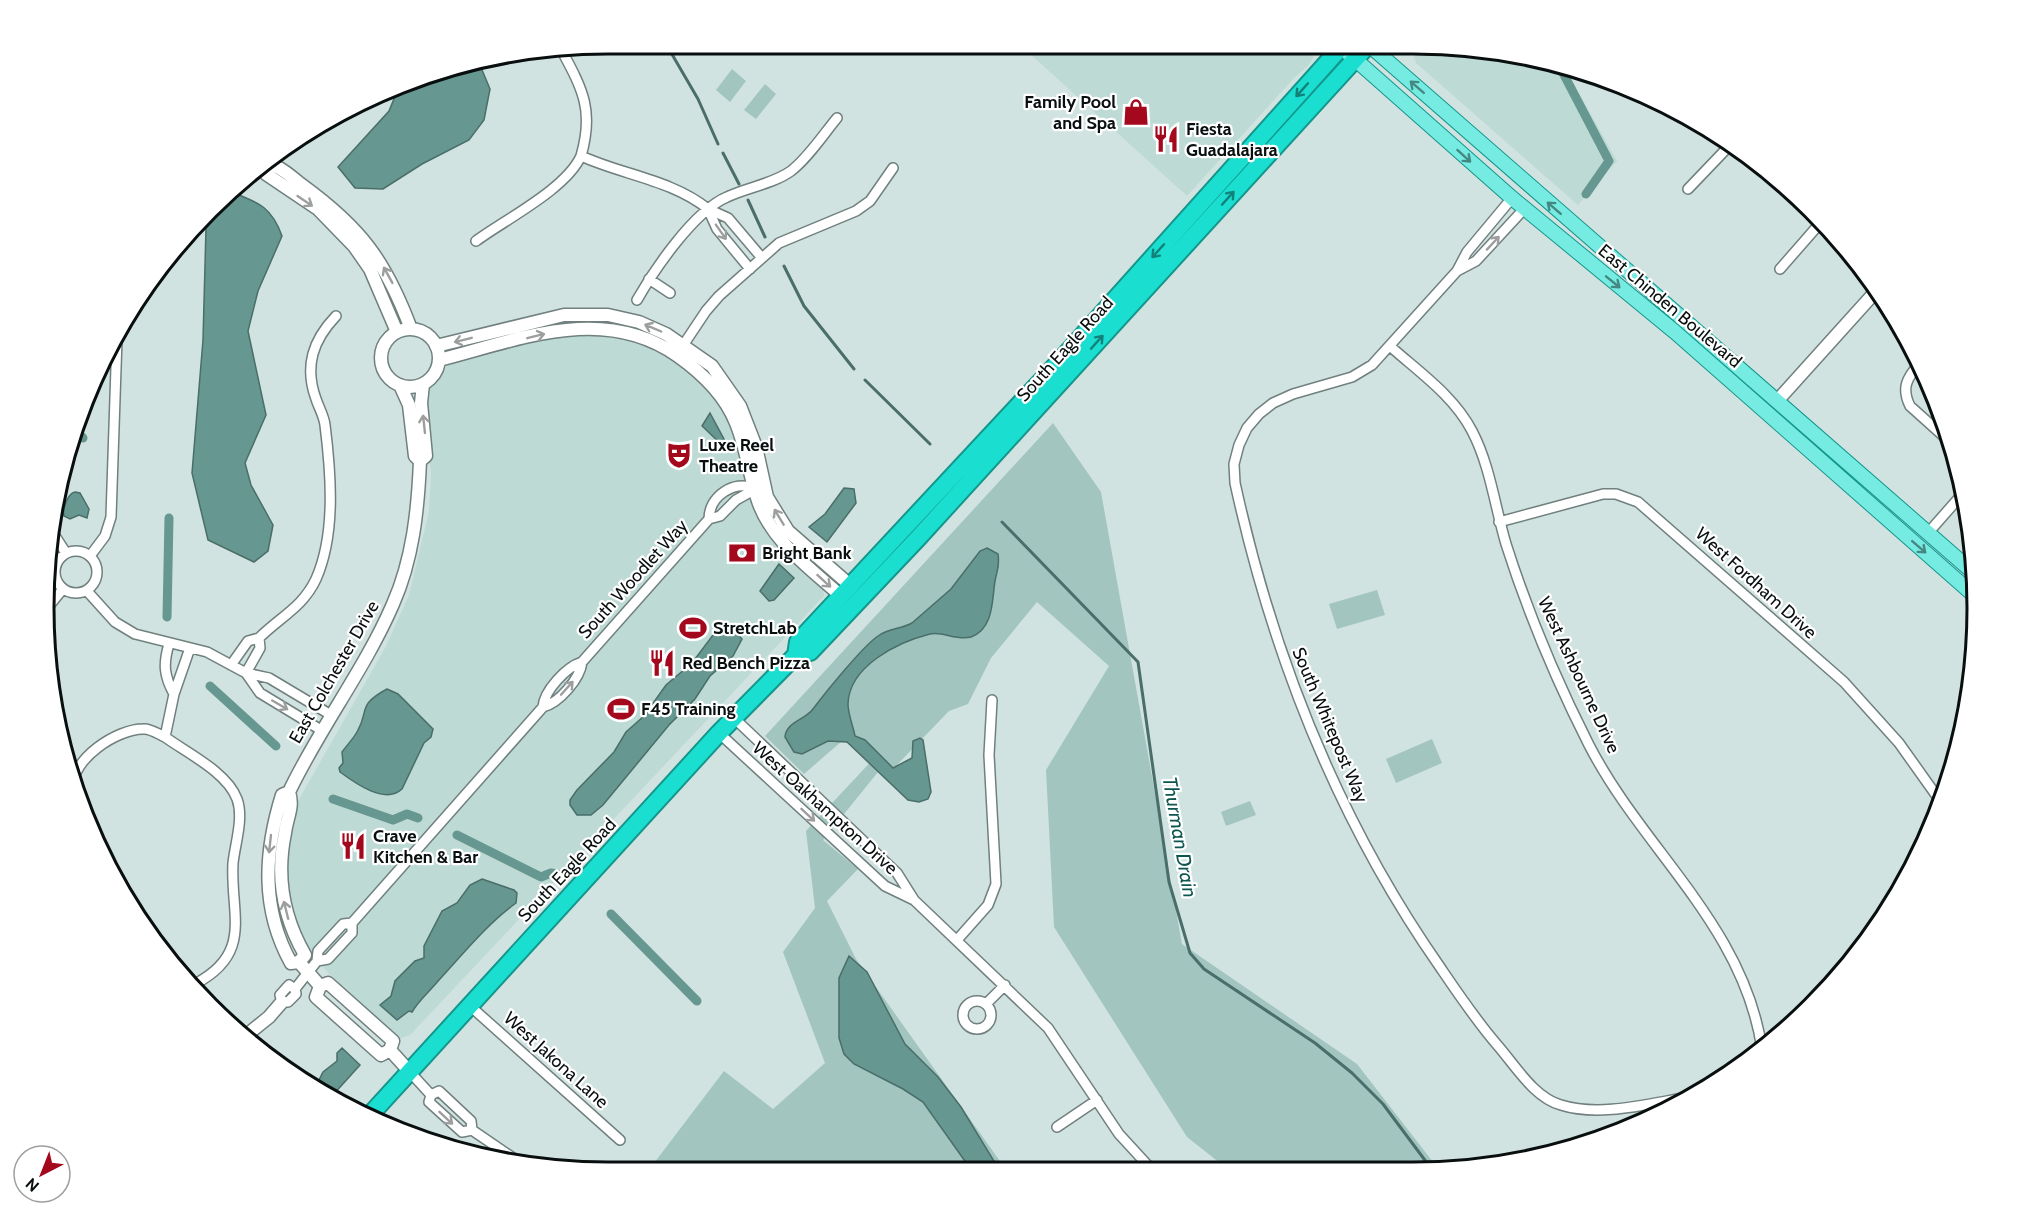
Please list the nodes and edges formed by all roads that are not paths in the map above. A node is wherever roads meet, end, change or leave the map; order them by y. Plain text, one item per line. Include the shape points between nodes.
1 (1333, 54) edge
2 (1350, 54) edge
3 (1360, 54) edge
4 (1379, 54) edge
5 (565, 56) edge
6 (1355, 59) junction
7 (837, 118) dead end
8 (1725, 150) edge
9 (581, 156) junction
10 (275, 165) edge
11 (894, 168) dead end
12 (266, 172) edge
13 (1688, 189) dead end
14 (1512, 198) junction
15 (1524, 208) junction
16 (708, 209) junction
17 (1816, 228) edge
18 (476, 241) dead end
19 (762, 258) junction
20 (750, 268) junction
21 (1780, 269) dead end
22 (1457, 271) junction
23 (649, 279) junction
24 (670, 293) dead end
25 (1871, 296) edge
26 (637, 300) dead end
27 (336, 316) dead end
28 (411, 329) junction
29 (397, 332) junction
30 (436, 346) junction
31 (1391, 347) junction
32 (680, 350) junction
33 (117, 353) edge
34 (1064, 356) junction
35 (439, 360) junction
36 (1913, 370) edge
37 (423, 384) junction
38 (400, 385) junction
39 (1778, 400) junction
40 (1778, 423) junction
41 (1938, 432) edge
42 (420, 461) junction
43 (943, 486) junction
44 (759, 487) junction
45 (964, 488) junction
46 (1956, 501) edge
47 (709, 519) junction
48 (1499, 522) junction
49 (1928, 533) junction
50 (58, 542) edge
51 (66, 554) junction
52 (90, 556) junction
53 (1965, 565) edge
54 (55, 569) edge
55 (55, 572) edge
56 (63, 589) junction
57 (1966, 589) edge
58 (87, 591) junction
59 (846, 591) junction
60 (54, 600) edge
61 (847, 614) junction
62 (260, 638) junction
63 (169, 644) junction
64 (190, 648) junction
65 (796, 655) junction
66 (231, 665) junction
67 (246, 673) junction
68 (174, 694) junction
69 (992, 700) dead end
70 (331, 715) junction
71 (734, 718) junction
72 (321, 730) junction
73 (719, 733) junction
74 (165, 737) junction
75 (78, 769) edge
76 (1935, 794) edge
77 (914, 900) junction
78 (957, 940) junction
79 (308, 975) junction
80 (199, 981) edge
81 (1005, 985) junction
82 (320, 986) junction
83 (282, 1002) joint
84 (986, 1004) dead end
85 (469, 1005) junction
86 (251, 1032) edge
87 (1761, 1039) edge
88 (390, 1050) junction
89 (409, 1071) junction
90 (431, 1095) junction
91 (1097, 1100) junction
92 (1668, 1100) edge
93 (374, 1110) edge
94 (1057, 1127) dead end
95 (472, 1130) junction
96 (620, 1140) dead end
97 (504, 1152) edge
98 (1144, 1162) edge

1 -> 34 highway, South Eagle Road
2 - 6 main road, East Chinden Boulevard
3 - 6 highway, South Eagle Road
39 -> 4 main road, East Chinden Boulevard
5 - 9 street via 581,85 588,112
6 -> 14 main road, East Chinden Boulevard
45 -> 6 highway, South Eagle Road
7 - 16 street via 792,171 726,197
8 - 13 street
9 - 16 street via 670,186
9 - 18 street via 560,184
28 -> 10 street via 395,287 363,238 345,217
11 - 19 street via 870,201 856,211 792,235
12 -> 29 street via 318,209 354,246 370,269
14 - 15 main road, East Chinden Boulevard
14 - 22 street, South Whitepost Way via 1467,252
22 -> 15 street, South Whitepost Way via 1476,261
15 -> 40 main road, East Chinden Boulevard via 1676,332
16 - 19 street via 728,218
16 -> 20 street via 717,230
16 - 23 street
17 - 21 street
19 - 20 street
20 - 32 street via 706,311
22 - 31 street, South Whitepost Way
23 - 24 street
23 - 26 street
25 - 39 street
27 - 62 street via 320,332 310,366 325,422 329,525 324,555 301,604
28 - 29 street
28 - 30 street via 426,334
29 - 38 street via 384,344 381,362 389,378
32 -> 30 street via 639,322 608,315 564,315
30 - 35 street
31 - 48 street, West Ashbourne Drive via 1449,400 1473,431
31 - 92 street, South Whitepost Way via 1372,366 1352,377 1273,403 1247,428 1234,464 1235,483 1266,608 1309,729 1388,890 1483,1029 1539,1093 1560,1105 1600,1109
35 -> 32 street via 568,328 637,334
32 - 44 street via 712,366 740,406 756,447
33 - 52 street via 111,517 105,536
34 - 43 highway, South Eagle Road
34 - 45 highway via 1063,364 1049,381 967,469
35 - 37 street via 436,370
36 - 41 street via 1904,391 1910,406
37 - 38 street
42 -> 37 street, East Colchester Drive via 426,456
38 - 42 street, East Colchester Drive via 409,405 415,456
39 - 49 main road, East Chinden Boulevard
40 - 49 main road via 1807,439 1906,525
40 -> 57 main road, East Chinden Boulevard
42 - 70 street, East Colchester Drive via 415,532 394,603
43 - 59 highway, South Eagle Road
43 - 61 highway via 941,501 850,600
44 - 47 street, South Woodlet Way via 736,500 720,516
44 - 47 street, South Woodlet Way via 743,484 730,488 709,509
44 - 59 street via 788,531
45 - 61 highway, South Eagle Road
46 - 49 street
47 - 79 street, South Woodlet Way via 582,662 581,672 552,705 543,707 352,923 352,933 328,959 318,961
48 - 76 street, West Fordham Drive via 1603,494 1638,501 1844,682 1899,743
48 - 87 street, West Ashbourne Drive via 1542,642 1589,745 1721,935 1758,1022
49 - 53 main road, East Chinden Boulevard
50 - 51 street
51 - 52 street via 78,551
51 - 54 street
52 - 58 street via 98,574
55 - 56 street
56 - 58 street via 75,594
56 - 60 street
58 - 63 street via 115,622
59 - 65 highway, South Eagle Road via 798,642
61 - 65 highway, South Eagle Road via 810,652
62 - 66 street via 248,641
62 - 67 street via 260,648
63 - 64 street
63 - 68 street via 164,664 166,680
64 - 66 street
64 - 68 street
65 - 71 highway, South Eagle Road
66 - 67 street
67 - 70 street via 269,678
67 -> 72 street via 260,693
68 - 74 street
69 - 78 street via 989,755 996,884 988,905
70 - 72 street, East Colchester Drive
71 - 73 highway, South Eagle Road
71 - 77 street, West Oakhampton Drive via 897,873
72 - 79 street, East Colchester Drive via 289,792 282,795 271,829 267,868 270,909 279,942 291,963 298,962
73 -> 77 street, West Oakhampton Drive via 885,886
73 - 85 highway, South Eagle Road
74 - 75 street via 146,728 129,731 104,744
74 - 80 street via 216,773 238,800 233,865 237,926 234,943 219,968
77 - 78 street, West Oakhampton Drive
78 - 81 street, West Oakhampton Drive
79 - 82 street, East Colchester Drive
79 - 83 street, South Woodlet Way via 295,989 296,994
81 - 84 street
81 - 91 street, West Oakhampton Drive via 1048,1028
82 - 88 street, East Colchester Drive via 328,983 393,1041
82 - 88 street, East Colchester Drive via 316,997 381,1055
83 - 86 street
85 - 89 highway, South Eagle Road
85 - 96 street, West Jakona Lane
88 - 89 street, East Colchester Drive
89 - 90 street
89 - 93 highway, South Eagle Road
90 - 95 street via 439,1091 471,1121
90 -> 95 street via 429,1102 462,1132
91 - 94 street
91 - 98 street, West Oakhampton Drive
95 - 97 street

